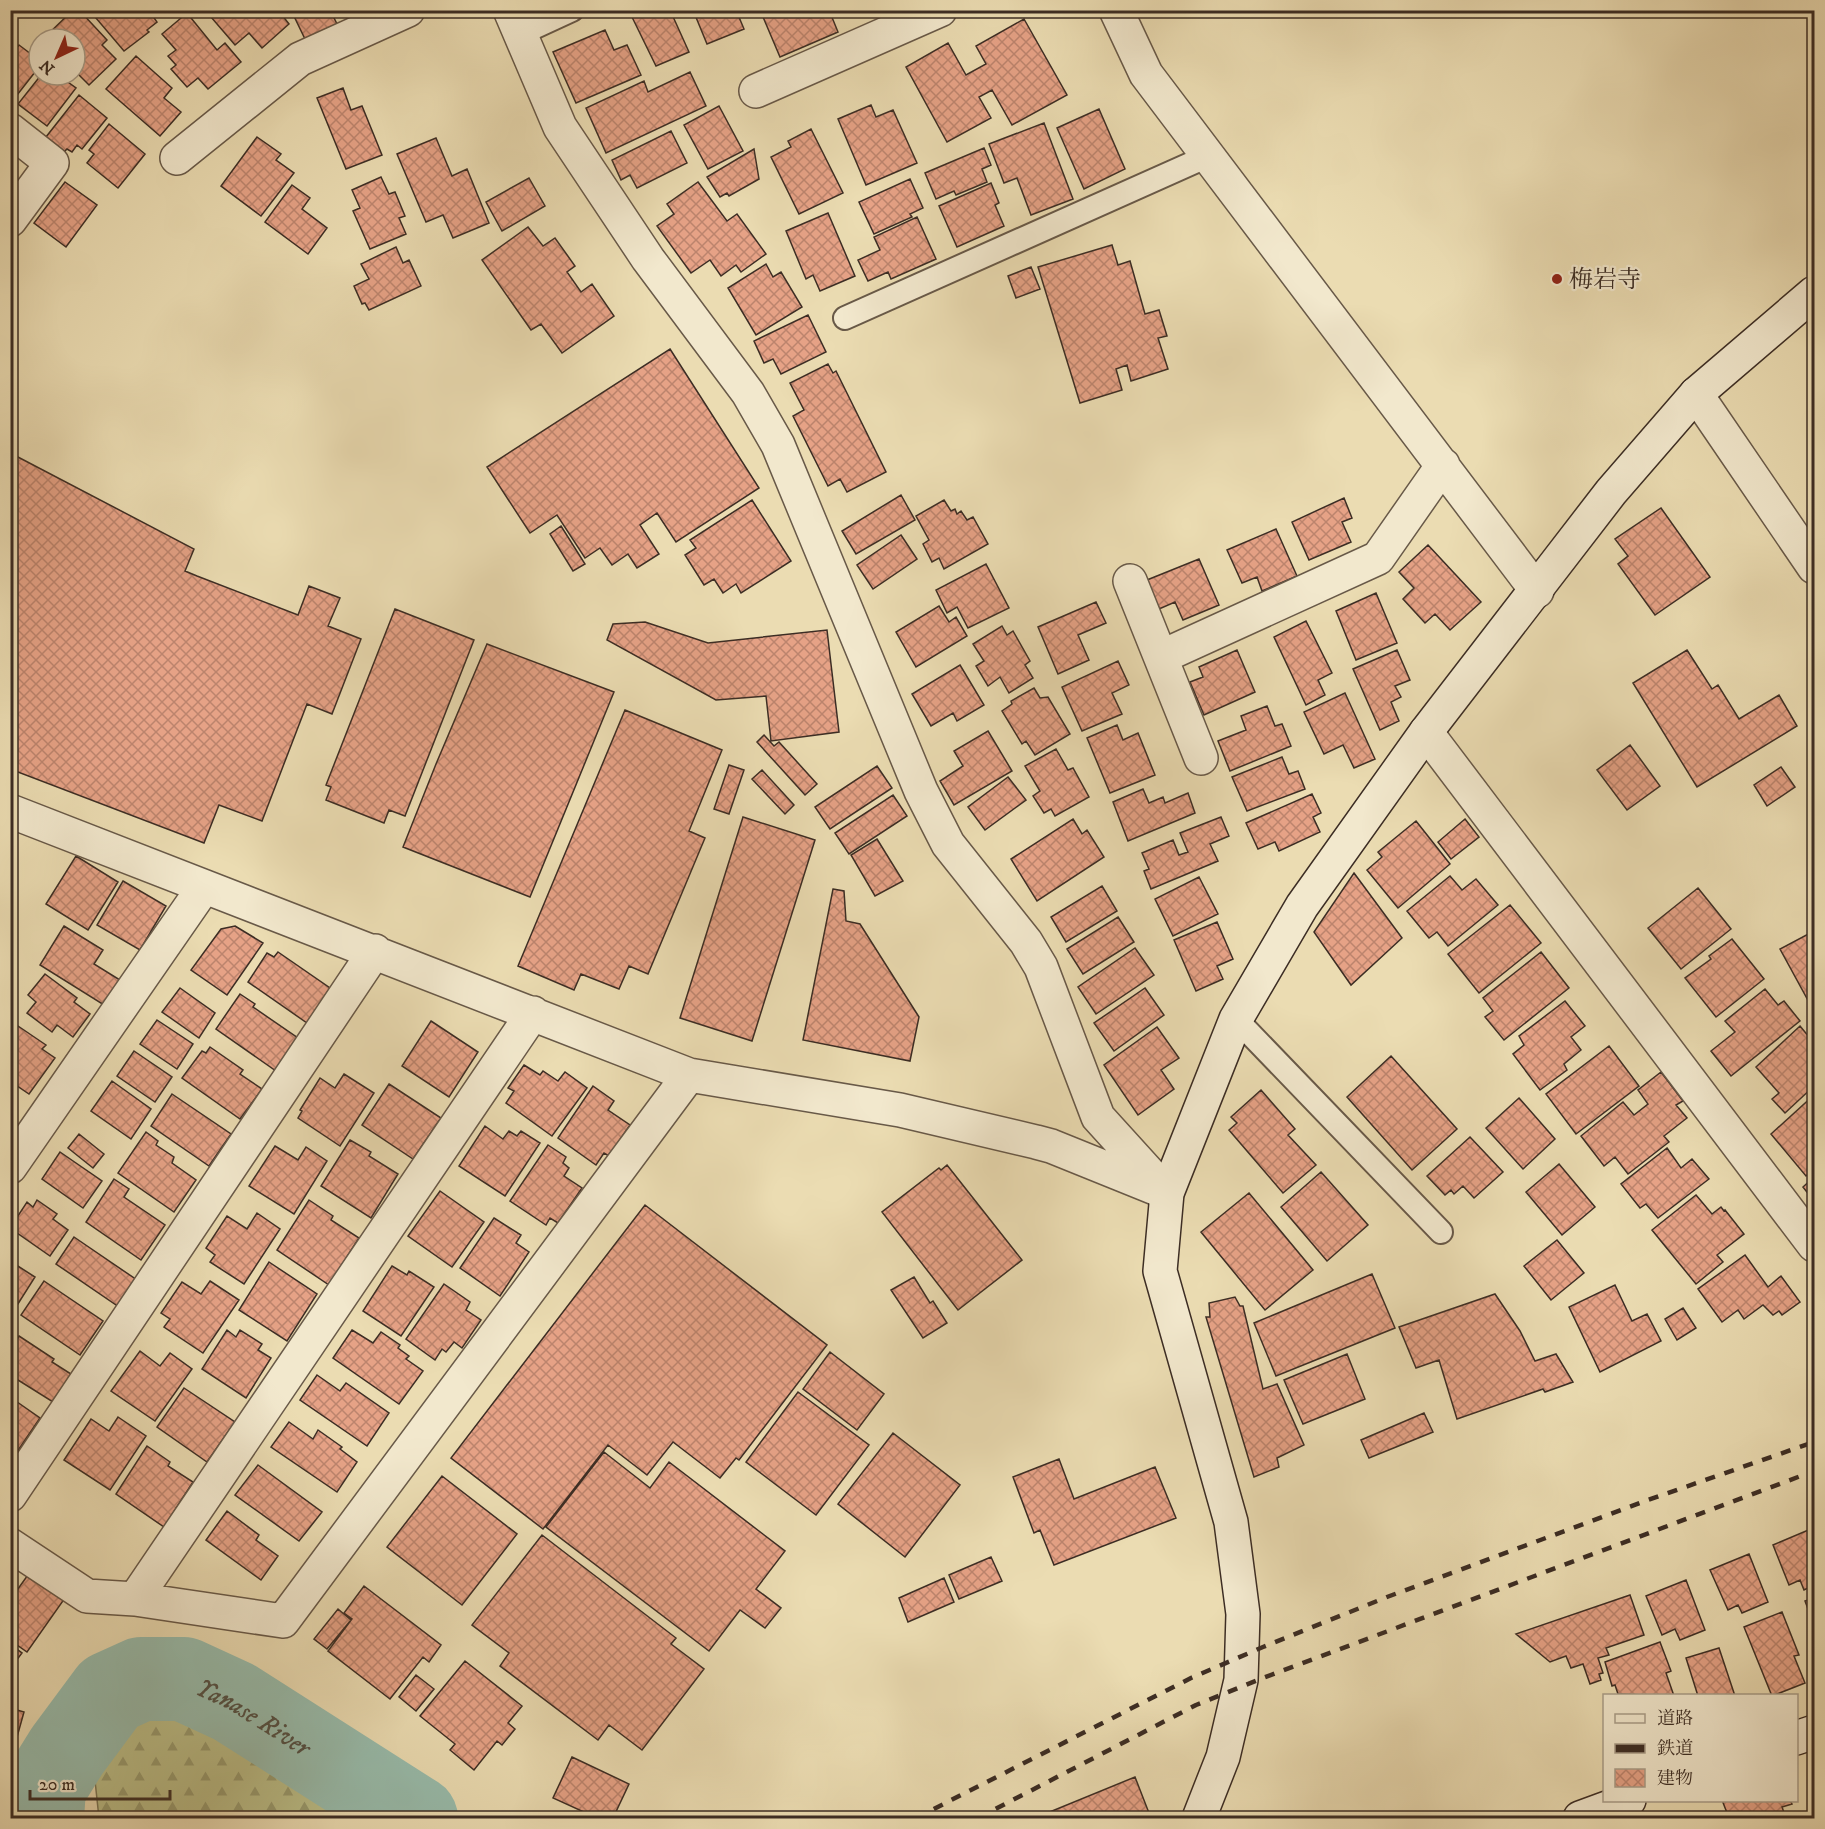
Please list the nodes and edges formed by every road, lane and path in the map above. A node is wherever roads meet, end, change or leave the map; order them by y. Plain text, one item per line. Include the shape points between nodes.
1 (408, 10) edge
2 (572, 10) edge
3 (940, 10) edge
4 (1116, 10) edge
5 (515, 22) edge
6 (756, 91) dead end
7 (10, 130) edge
8 (1208, 156) junction
9 (177, 158) dead end
10 (10, 220) edge
11 (1815, 293) edge
12 (845, 318) dead end
13 (1696, 394) junction
14 (1443, 465) junction
15 (1815, 567) edge
16 (1130, 581) dead end
17 (1536, 591) junction
18 (1161, 657) junction
19 (1426, 732) junction
20 (1201, 758) dead end
21 (10, 811) edge
22 (204, 887) junction
23 (375, 951) junction
24 (533, 1013) junction
25 (1236, 1019) junction
26 (689, 1075) junction
27 (10, 1167) edge
28 (1167, 1192) junction
29 (1441, 1232) dead end
30 (1815, 1245) edge
31 (10, 1495) edge
32 (10, 1545) edge
33 (135, 1599) junction
34 (1624, 1802) edge
35 (1199, 1818) edge
36 (1580, 1818) edge

1 - 9 street via 300,59
2 - 5 lane
3 - 6 street
4 - 8 street via 1146,75
5 - 28 street via 560,127 648,259 748,393 778,445 921,791 948,844 1026,942 1041,967 1098,1117
7 - 10 street via 52,163
8 - 12 lane
8 - 14 street
11 - 13 street
13 - 15 street
13 - 17 street via 1611,492
14 - 17 street
14 - 18 street via 1378,558
16 - 18 street
17 - 19 street
18 - 20 street
19 - 25 street via 1302,906
19 - 30 street
21 - 22 street
22 - 23 street
22 - 27 street
23 - 24 street
23 - 31 street
24 - 26 street
24 - 33 street
25 - 28 street
25 - 29 lane
26 - 28 street via 900,1110 1036,1142
26 - 33 street via 283,1621
28 - 35 street via 1160,1270 1232,1522 1243,1614 1241,1680 1223,1757
32 - 33 street via 87,1596
34 - 36 street

